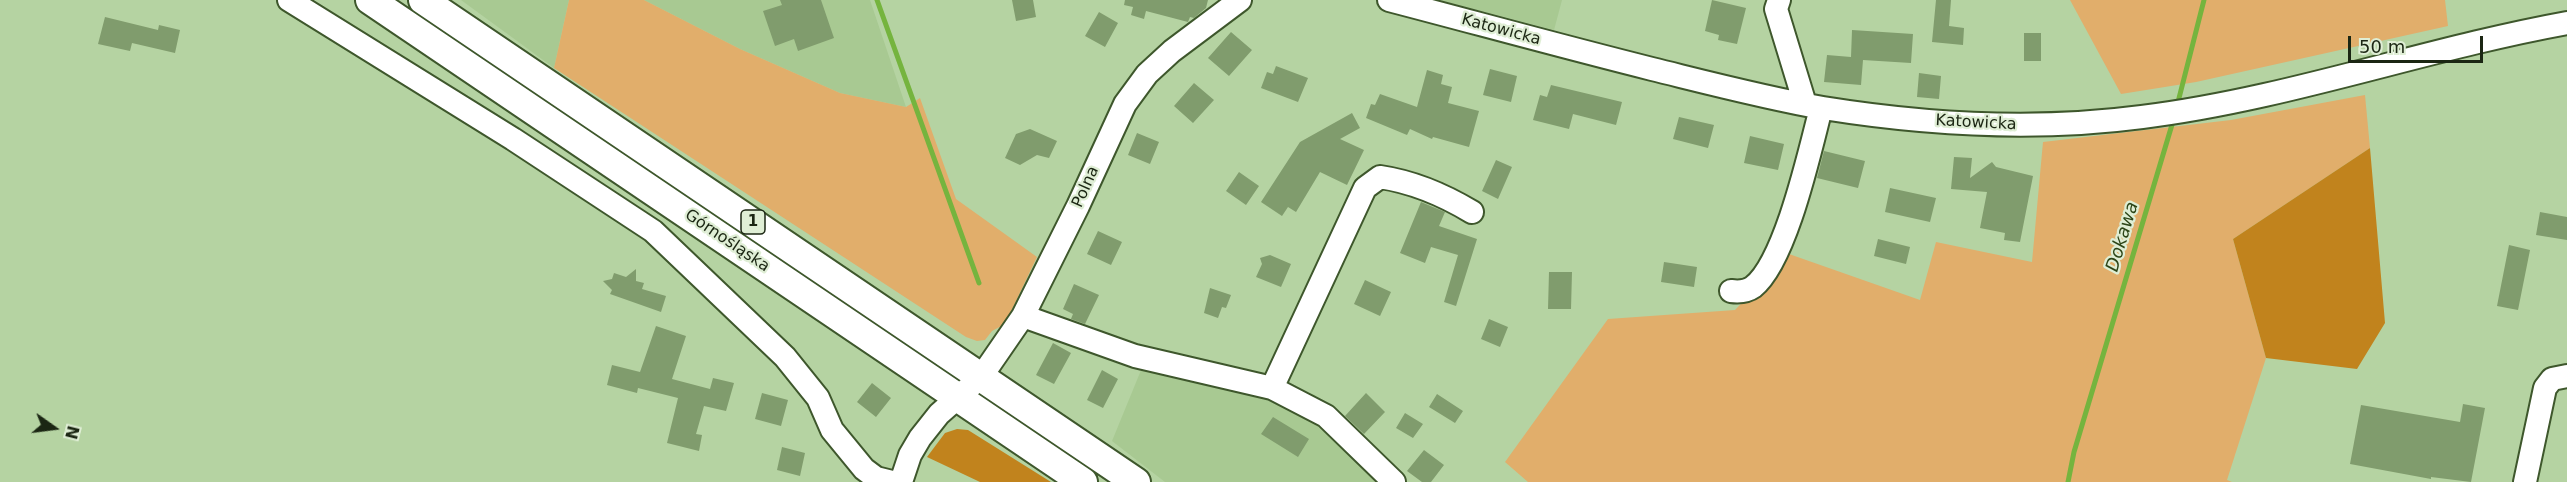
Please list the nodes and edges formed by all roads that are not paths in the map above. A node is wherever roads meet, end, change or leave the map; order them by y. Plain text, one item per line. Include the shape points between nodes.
1 (289, 0) edge
2 (370, 0) edge
3 (423, 0) edge
4 (1240, 0) edge
5 (1389, 0) edge
6 (1779, 0) edge
7 (2567, 23) edge
8 (1813, 106) junction
9 (1472, 212) dead end
10 (1731, 291) dead end
11 (1023, 316) junction
12 (2567, 376) edge
13 (981, 377) junction
14 (1272, 388) junction
15 (960, 398) junction
16 (892, 482) edge
17 (901, 482) edge
18 (1083, 482) edge
19 (1136, 482) edge
20 (1394, 482) edge
21 (2525, 482) edge

1 - 16 street via 653,231 785,357 818,398 832,430 864,469 876,478
2 - 15 main road, Górnośląska / 1
3 - 13 main road, Górnośląska / 1
4 - 11 street, Polna via 1172,51 1147,74 1125,104
5 - 8 street, Katowicka
6 - 8 street via 1776,9
7 - 8 street, Katowicka via 2335,79 2144,117 2026,126 1957,124
8 - 10 street via 1792,214 1766,271 1753,287 1744,292
9 - 14 street via 1444,195 1404,180 1380,177 1365,188
11 - 13 street, Polna
11 - 14 street via 1135,356
12 - 21 street via 2552,379 2545,388
13 - 15 street, Polna
13 - 19 main road, Górnośląska / 1
14 - 20 street via 1326,416
15 - 17 street, Polna via 939,414 920,438
15 - 18 main road, Górnośląska / 1

